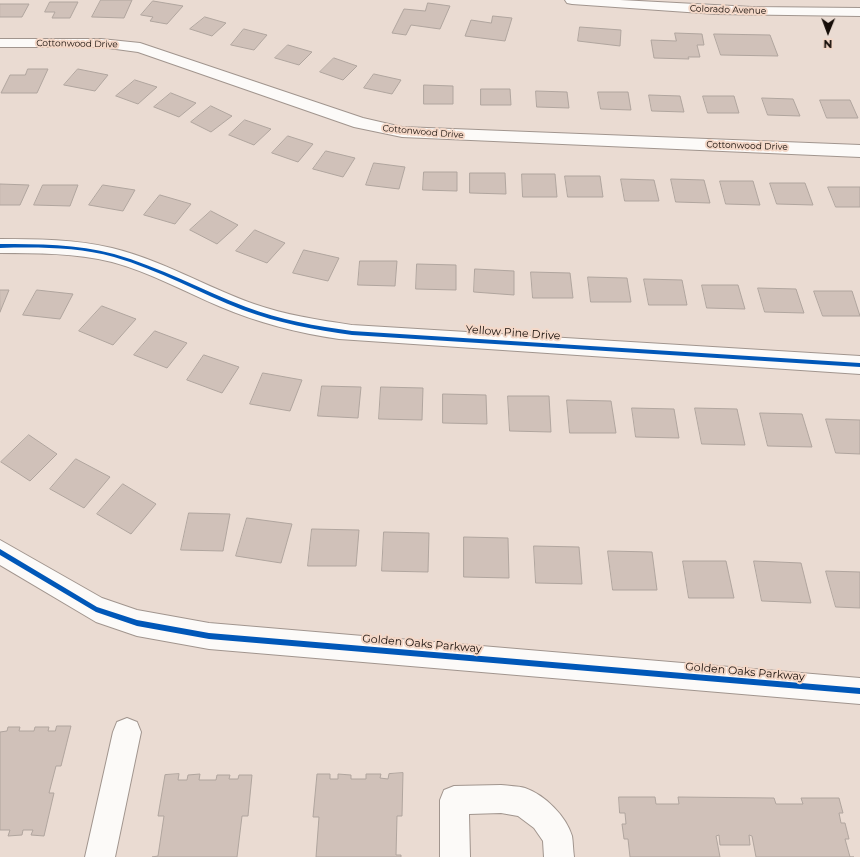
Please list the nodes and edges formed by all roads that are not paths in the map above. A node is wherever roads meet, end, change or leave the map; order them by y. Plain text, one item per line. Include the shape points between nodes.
1 (572, 0) edge
2 (799, 6) edge
3 (860, 12) edge
4 (0, 43) edge
5 (860, 151) edge
6 (0, 246) edge
7 (860, 365) edge
8 (0, 552) edge
9 (860, 691) edge
10 (127, 732) dead end
11 (100, 857) edge
12 (455, 857) edge
13 (559, 857) edge

1 - 2 street, Colorado Avenue via 743,12
2 - 3 street, Colorado Avenue
4 - 5 street, Cottonwood Drive via 101,43 140,48 360,123 402,132
6 - 7 street, Yellow Pine Drive via 51,246 94,251 120,258 275,319 352,333
8 - 9 street, Golden Oaks Parkway via 96,609 137,623 209,636
10 - 11 street
12 - 13 street via 454,800 502,799 524,802 544,818 557,836

